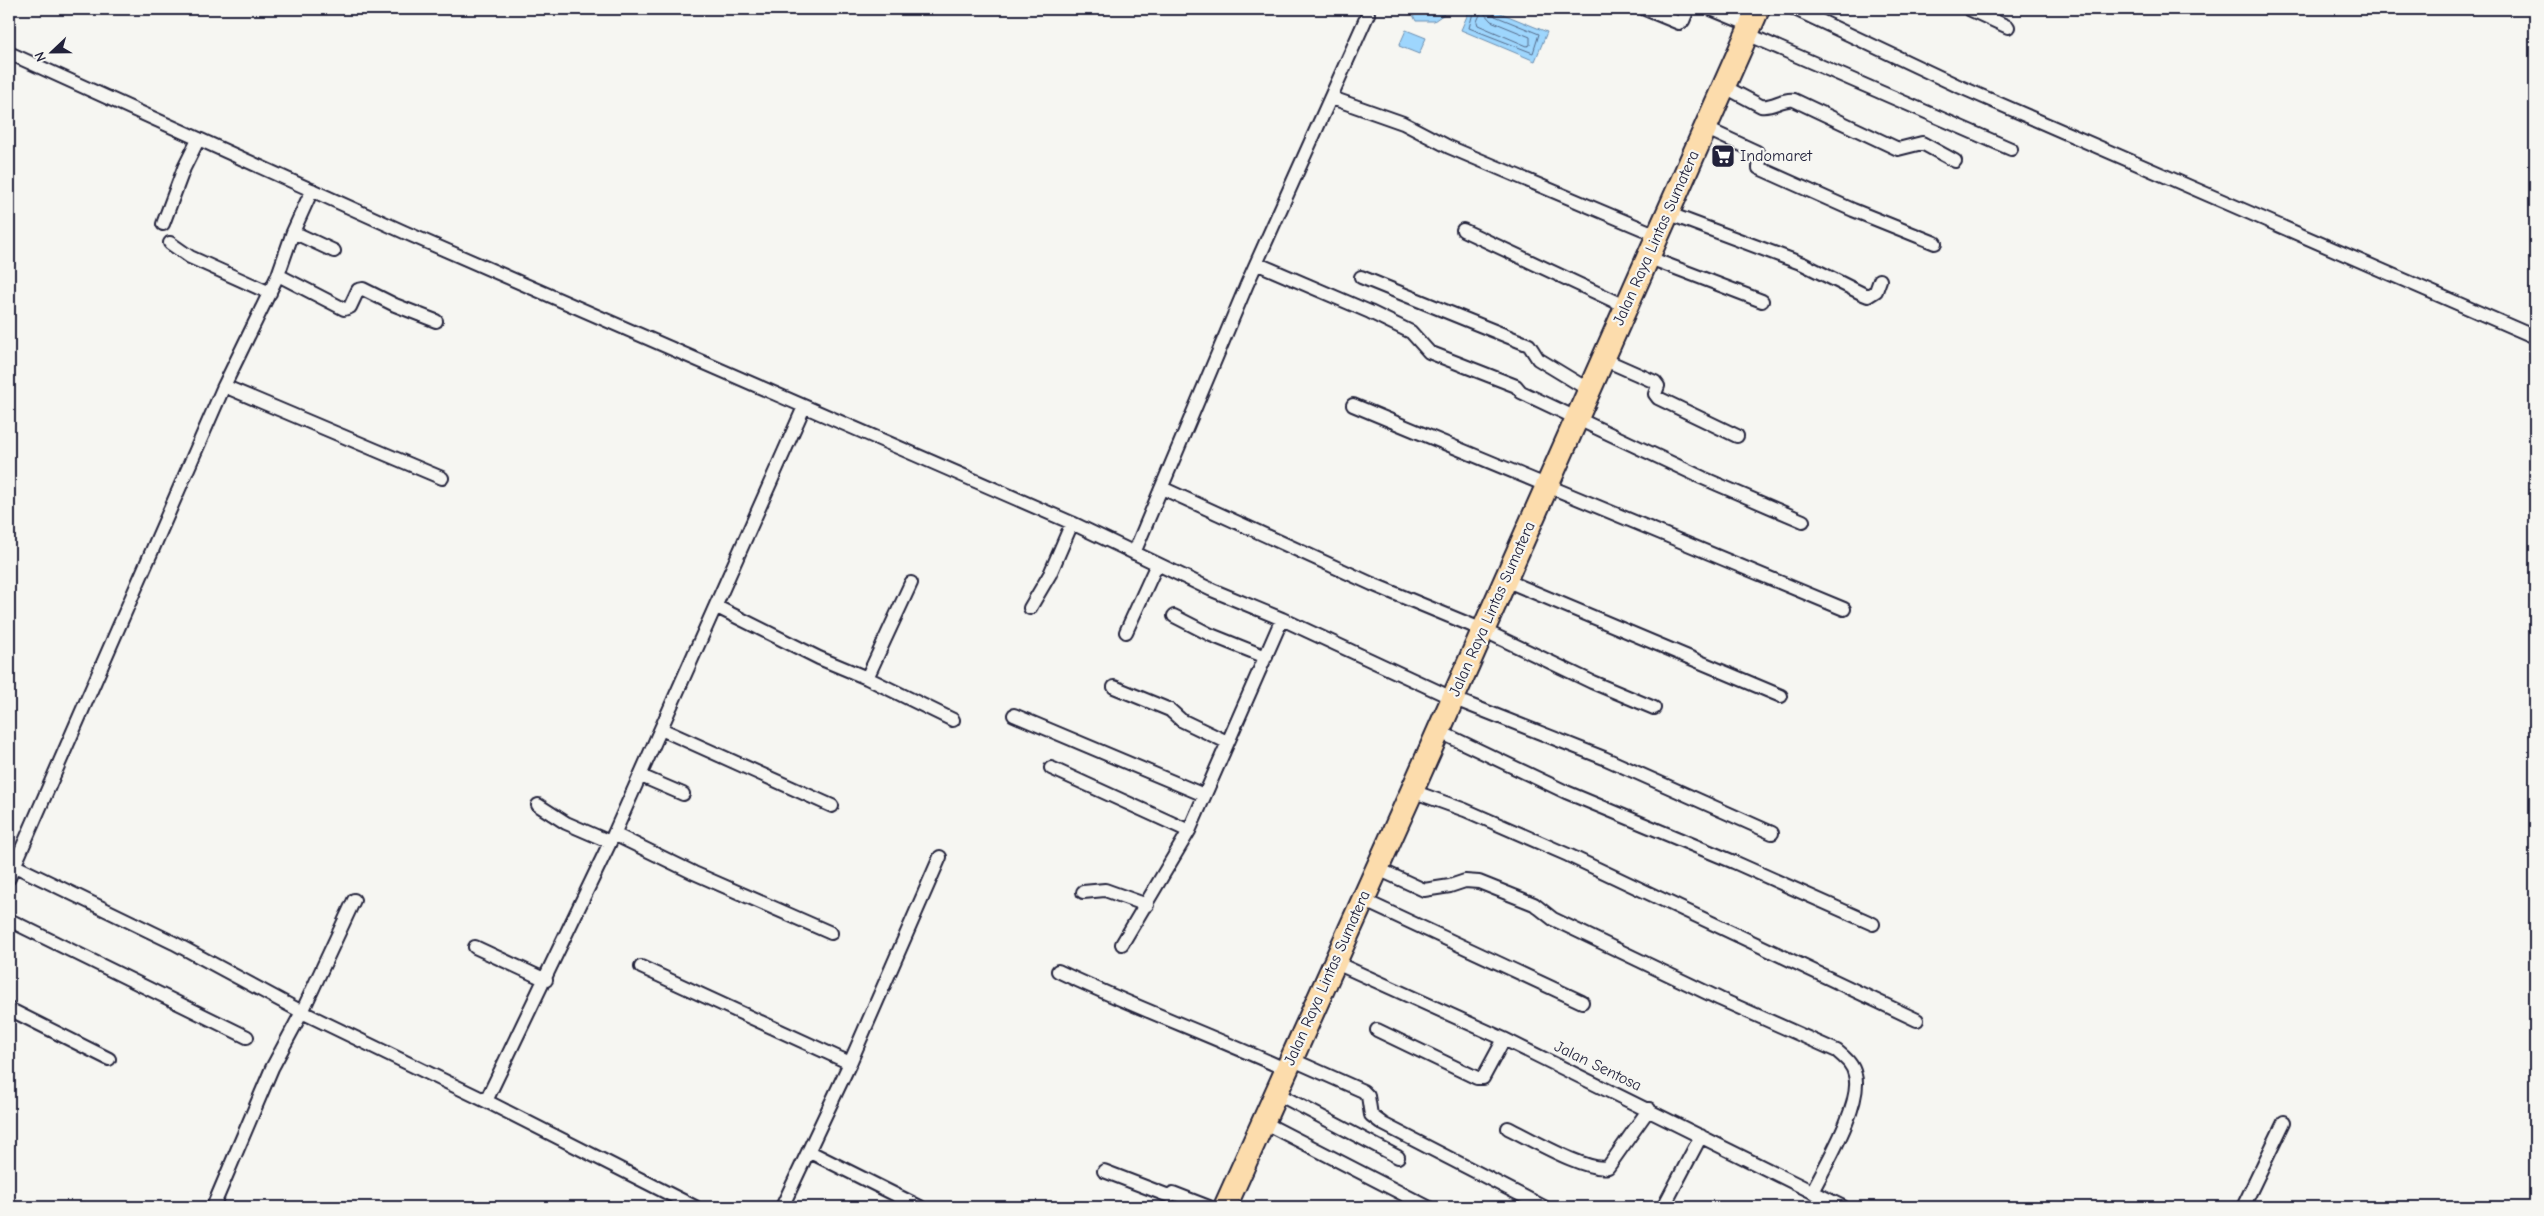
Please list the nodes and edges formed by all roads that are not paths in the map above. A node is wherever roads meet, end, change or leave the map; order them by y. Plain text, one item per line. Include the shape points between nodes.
1 (1645, 9) edge
2 (1688, 9) edge
3 (1711, 9) edge
4 (1795, 9) edge
5 (1969, 9) edge
6 (1368, 14) dead end
7 (1752, 23) edge
8 (2008, 28) dead end
9 (9, 53) edge
10 (1725, 87) junction
11 (1332, 98) junction
12 (1705, 128) junction
13 (198, 140) junction
14 (2011, 148) dead end
15 (1955, 161) dead end
16 (312, 190) junction
17 (1667, 213) junction
18 (163, 224) dead end
19 (1463, 230) dead end
20 (293, 232) junction
21 (1657, 235) junction
22 (1935, 242) dead end
23 (170, 243) dead end
24 (334, 251) dead end
25 (1646, 258) junction
26 (1258, 264) junction
27 (278, 276) junction
28 (1361, 278) dead end
29 (1880, 280) dead end
30 (270, 293) junction
31 (1762, 302) dead end
32 (1625, 306) junction
33 (436, 321) dead end
34 (2535, 337) edge
35 (1603, 359) junction
36 (224, 386) junction
37 (1589, 390) junction
38 (1353, 406) dead end
39 (804, 408) junction
40 (1576, 418) junction
41 (1737, 436) dead end
42 (442, 478) dead end
43 (1548, 486) junction
44 (1162, 488) junction
45 (1803, 522) dead end
46 (1072, 523) junction
47 (1134, 553) junction
48 (1157, 564) junction
49 (1505, 580) junction
50 (911, 583) dead end
51 (716, 608) junction
52 (1030, 608) dead end
53 (1844, 609) dead end
54 (1174, 616) dead end
55 (1282, 619) junction
56 (1483, 630) junction
57 (1126, 632) dead end
58 (1266, 657) junction
59 (867, 678) junction
60 (1114, 687) dead end
61 (1781, 696) dead end
62 (1452, 698) junction
63 (1654, 708) dead end
64 (1014, 716) dead end
65 (953, 720) dead end
66 (661, 729) junction
67 (1438, 731) junction
68 (1227, 742) junction
69 (1051, 768) dead end
70 (641, 776) junction
71 (1412, 791) junction
72 (683, 794) dead end
73 (1204, 795) junction
74 (538, 804) dead end
75 (832, 806) dead end
76 (1189, 831) junction
77 (1772, 833) dead end
78 (612, 838) junction
79 (940, 857) dead end
80 (12, 864) edge
81 (1376, 868) junction
82 (9, 878) edge
83 (1083, 892) dead end
84 (354, 900) dead end
85 (1362, 900) junction
86 (1147, 905) junction
87 (9, 920) edge
88 (1874, 924) dead end
89 (831, 932) dead end
90 (1122, 944) dead end
91 (475, 947) dead end
92 (1334, 962) junction
93 (642, 967) dead end
94 (1058, 971) dead end
95 (546, 980) junction
96 (1582, 1002) dead end
97 (9, 1009) edge
98 (302, 1012) junction
99 (1917, 1020) dead end
100 (1376, 1030) dead end
101 (247, 1037) dead end
102 (1504, 1038) junction
103 (110, 1058) dead end
104 (850, 1063) junction
105 (1289, 1064) junction
106 (1276, 1093) junction
107 (486, 1101) junction
108 (1649, 1109) junction
109 (1263, 1122) junction
110 (2284, 1122) dead end
111 (1508, 1128) dead end
112 (1701, 1136) junction
113 (810, 1152) junction
114 (1398, 1157) dead end
115 (1104, 1171) dead end
116 (1812, 1192) junction
117 (1664, 1206) edge
118 (214, 1207) edge
119 (695, 1207) edge
120 (782, 1207) edge
121 (920, 1207) edge
122 (1209, 1207) edge
123 (1225, 1207) edge
124 (1428, 1207) edge
125 (1544, 1207) edge
126 (1843, 1207) edge
127 (2243, 1207) edge

1 - 2 street via 1678,23 1684,21
3 - 7 street
4 - 34 street via 1956,85
5 - 8 street
6 - 11 street
7 - 10 highway, Jalan Raya Lintas Sumatera
7 - 14 street
9 - 13 street
10 - 12 highway, Jalan Raya Lintas Sumatera
10 - 15 street via 1766,107 1794,100 1898,150 1922,143
11 - 21 street via 1403,123 1449,147
11 - 26 street
12 - 17 highway, Jalan Raya Lintas Sumatera
12 - 22 street via 1757,152 1759,168
13 - 16 street
13 - 18 street
16 - 20 street
16 - 39 street
17 - 21 highway, Jalan Raya Lintas Sumatera
17 - 29 street via 1803,264 1868,296 1876,291
19 - 32 street
20 - 24 street
20 - 27 street
21 - 25 highway, Jalan Raya Lintas Sumatera
23 - 30 street via 190,256
25 - 31 street
25 - 32 highway, Jalan Raya Lintas Sumatera
26 - 40 street via 1370,312 1411,332 1429,352 1516,386 1521,392
26 - 44 street
27 - 30 street
27 - 33 street via 344,309 350,307 358,290 363,289
28 - 37 street via 1517,339 1529,345 1538,359
30 - 36 street
32 - 35 highway, Jalan Raya Lintas Sumatera
35 - 37 highway, Jalan Raya Lintas Sumatera
35 - 41 street via 1655,382 1658,398
36 - 42 street
36 - 80 street
37 - 40 highway, Jalan Raya Lintas Sumatera
38 - 43 street
39 - 46 street
39 - 51 street
40 - 43 highway, Jalan Raya Lintas Sumatera
40 - 45 street
43 - 49 highway, Jalan Raya Lintas Sumatera
43 - 53 street
44 - 47 street
44 - 56 street via 1372,584
46 - 47 street
46 - 52 street via 1050,574
47 - 48 street
48 - 55 street
48 - 57 street
49 - 56 highway, Jalan Raya Lintas Sumatera
49 - 61 street
50 - 59 street
51 - 59 street
51 - 66 street
54 - 58 street
55 - 58 street
55 - 62 street
56 - 62 highway, Jalan Raya Lintas Sumatera
56 - 63 street
58 - 68 street
59 - 65 street
60 - 68 street via 1170,710 1180,720
62 - 67 highway, Jalan Raya Lintas Sumatera
62 - 77 street via 1604,758
64 - 73 street
66 - 70 street
66 - 75 street
67 - 71 highway, Jalan Raya Lintas Sumatera
67 - 88 street via 1566,792
68 - 73 street
69 - 76 street
70 - 72 street
70 - 78 street
71 - 81 highway, Jalan Raya Lintas Sumatera
71 - 99 street via 1465,810 1568,855
73 - 76 street
74 - 78 street via 566,823
76 - 86 street
78 - 89 street
78 - 95 street
79 - 104 street
80 - 82 street
80 - 98 street via 174,943
81 - 85 highway, Jalan Raya Lintas Sumatera
81 - 116 street via 1424,890 1465,881 1489,886 1534,904 1552,919 1720,999 1837,1051 1850,1062 1856,1085 1852,1107
83 - 86 street via 1105,890
84 - 98 street
85 - 92 highway, Jalan Raya Lintas Sumatera
85 - 96 street
86 - 90 street
87 - 101 street
91 - 95 street
92 - 102 street, Jalan Sentosa
92 - 105 highway, Jalan Raya Lintas Sumatera
93 - 104 street
94 - 105 street via 1120,1000
95 - 107 street
97 - 103 street
98 - 107 street
98 - 118 street via 272,1068
100 - 102 street via 1477,1078 1482,1078 1489,1069
102 - 108 street, Jalan Sentosa
104 - 113 street
105 - 106 highway, Jalan Raya Lintas Sumatera
105 - 125 street via 1363,1091 1368,1096 1371,1115 1382,1124
106 - 109 highway, Jalan Raya Lintas Sumatera
106 - 114 street
107 - 119 street
108 - 111 street via 1608,1167 1601,1169 1578,1162
108 - 112 street, Jalan Sentosa
109 - 123 highway, Jalan Raya Lintas Sumatera
109 - 124 street
110 - 127 street
112 - 116 street, Jalan Sentosa
112 - 117 street
113 - 120 street
113 - 121 street
115 - 122 street via 1169,1196 1173,1193
116 - 126 street, Jalan Sentosa

